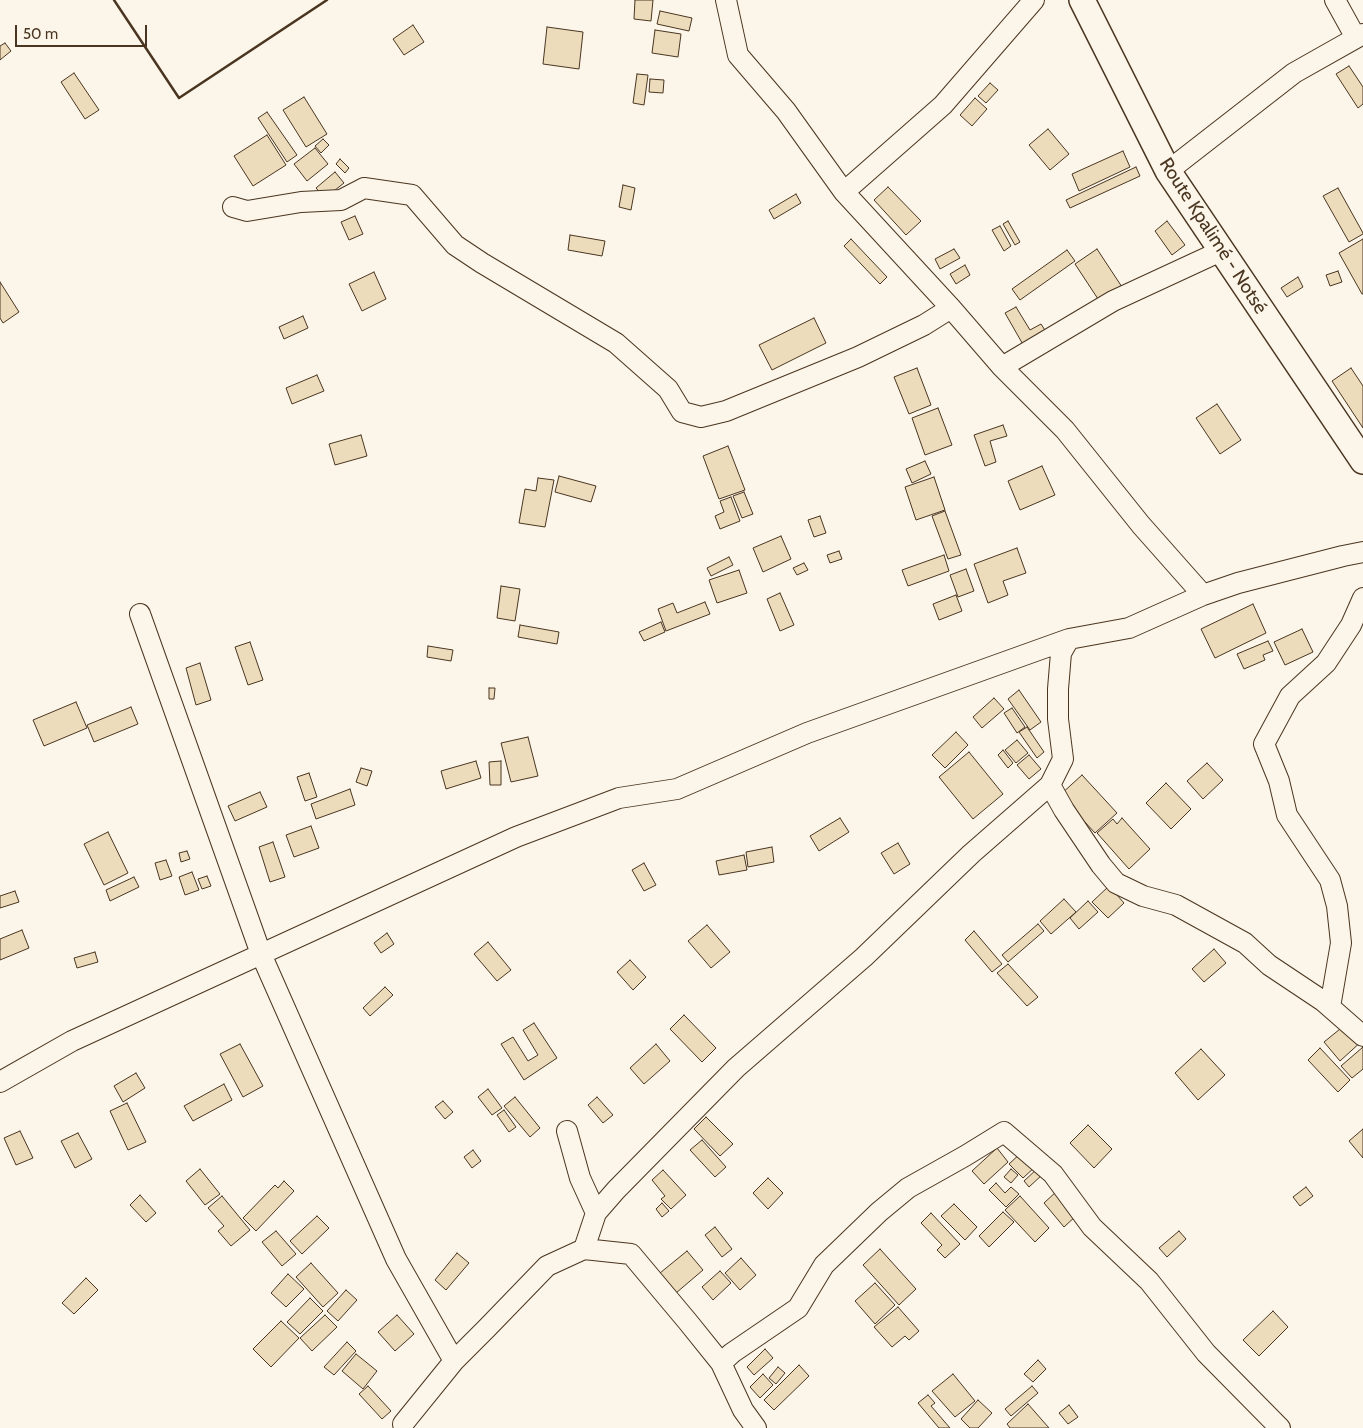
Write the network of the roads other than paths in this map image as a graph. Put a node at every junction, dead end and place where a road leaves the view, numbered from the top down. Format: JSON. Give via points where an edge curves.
{"nodes":[{"id":1,"x":726,"y":0,"type":"edge"},
{"id":2,"x":1034,"y":0,"type":"edge"},
{"id":3,"x":1082,"y":0,"type":"edge"},
{"id":4,"x":1335,"y":0,"type":"edge"},
{"id":5,"x":1360,"y":36,"type":"edge"},
{"id":6,"x":1168,"y":171,"type":"junction"},
{"id":7,"x":844,"y":192,"type":"junction"},
{"id":8,"x":233,"y":207,"type":"dead end"},
{"id":9,"x":1221,"y":251,"type":"junction"},
{"id":10,"x":951,"y":308,"type":"junction"},
{"id":11,"x":1002,"y":368,"type":"junction"},
{"id":12,"x":1363,"y":461,"type":"edge"},
{"id":13,"x":1363,"y":552,"type":"edge"},
{"id":14,"x":1204,"y":595,"type":"junction"},
{"id":15,"x":1363,"y":598,"type":"edge"},
{"id":16,"x":140,"y":614,"type":"dead end"},
{"id":17,"x":1069,"y":639,"type":"junction"},
{"id":18,"x":1050,"y":785,"type":"junction"},
{"id":19,"x":261,"y":954,"type":"junction"},
{"id":20,"x":1330,"y":1007,"type":"junction"},
{"id":21,"x":1363,"y":1036,"type":"edge"},
{"id":22,"x":0,"y":1082,"type":"edge"},
{"id":23,"x":567,"y":1131,"type":"dead end"},
{"id":24,"x":596,"y":1213,"type":"junction"},
{"id":25,"x":584,"y":1249,"type":"junction"},
{"id":26,"x":454,"y":1361,"type":"junction"},
{"id":27,"x":721,"y":1363,"type":"junction"},
{"id":28,"x":403,"y":1424,"type":"dead end"},
{"id":29,"x":756,"y":1428,"type":"edge"},
{"id":30,"x":1280,"y":1428,"type":"edge"}],
"edges":[{"from":1,"to":7,"type":"street","via":[[738,55],[786,110]]},
{"from":2,"to":7,"type":"street","via":[[943,106]]},
{"from":3,"to":6,"type":"main road","name":"Route Kpalimé - Notsé"},
{"from":4,"to":5,"type":"street"},
{"from":5,"to":6,"type":"street","via":[[1294,73]]},
{"from":6,"to":9,"type":"main road","name":"Route Kpalimé - Notsé"},
{"from":7,"to":10,"type":"street"},
{"from":8,"to":10,"type":"street","via":[[247,211],[301,202],[341,200],[364,188],[412,194],[456,245],[616,343],[668,389],[682,412],[701,417],[726,411],[858,357]]},
{"from":9,"to":11,"type":"street","via":[[1113,301]]},
{"from":9,"to":12,"type":"main road","name":"Route Kpalimé - Notsé"},
{"from":10,"to":11,"type":"street"},
{"from":11,"to":14,"type":"street","via":[[1065,430],[1141,525]]},
{"from":13,"to":14,"type":"street","via":[[1238,583]]},
{"from":14,"to":17,"type":"street","via":[[1129,628]]},
{"from":15,"to":20,"type":"street","via":[[1351,625],[1326,663],[1290,696],[1264,744],[1279,781],[1287,815],[1330,880],[1341,943]]},
{"from":16,"to":19,"type":"street"},
{"from":17,"to":18,"type":"street","via":[[1061,653],[1058,688],[1063,760]]},
{"from":17,"to":19,"type":"street","via":[[807,734],[677,790],[619,798],[516,837]]},
{"from":18,"to":20,"type":"street","via":[[1116,883],[1143,896],[1176,904],[1245,943],[1269,965]]},
{"from":18,"to":24,"type":"street","via":[[971,854],[864,957],[736,1068]]},
{"from":19,"to":22,"type":"street","via":[[72,1041]]},
{"from":19,"to":26,"type":"street","via":[[396,1259]]},
{"from":20,"to":21,"type":"street"},
{"from":23,"to":24,"type":"street","via":[[580,1178]]},
{"from":24,"to":25,"type":"street"},
{"from":25,"to":26,"type":"street","via":[[547,1266]]},
{"from":25,"to":27,"type":"street","via":[[632,1254]]},
{"from":26,"to":28,"type":"street"},
{"from":27,"to":29,"type":"street","via":[[743,1410]]},
{"from":27,"to":30,"type":"street","via":[[798,1308],[824,1265],[908,1188],[1004,1132],[1053,1174],[1092,1227],[1149,1281],[1206,1353]]}]}
